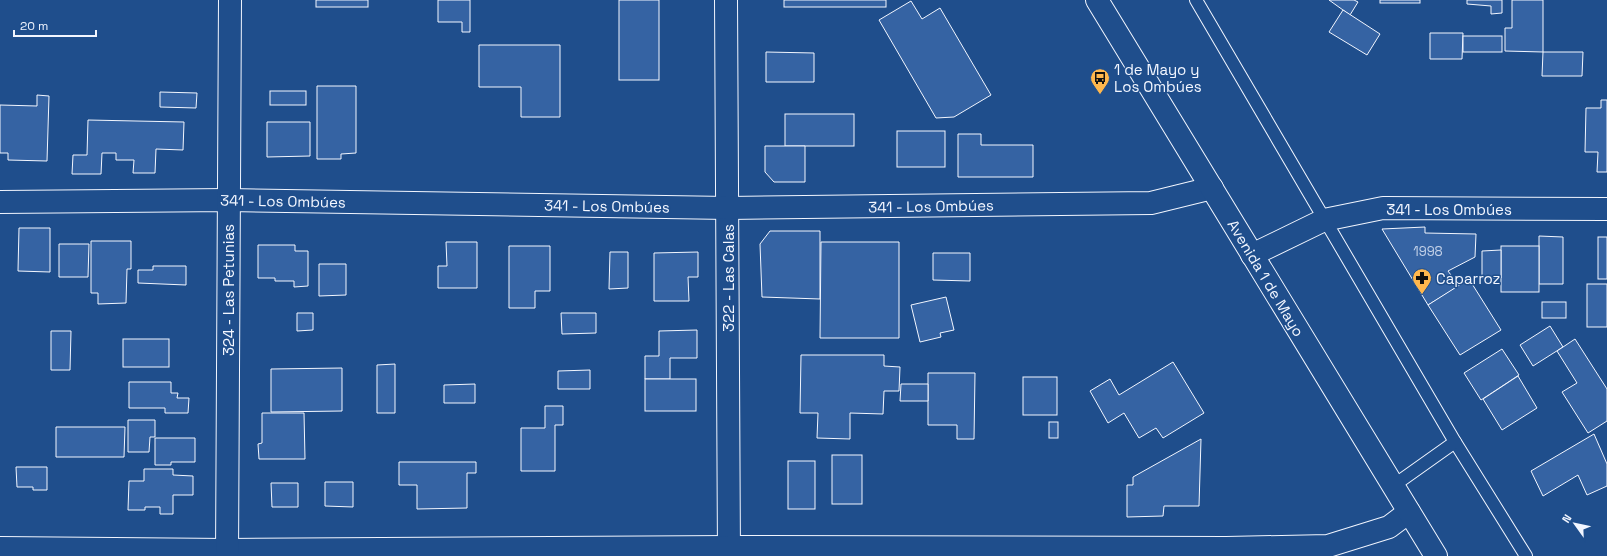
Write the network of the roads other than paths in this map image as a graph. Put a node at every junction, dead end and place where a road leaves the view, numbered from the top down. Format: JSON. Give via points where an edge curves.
{"nodes":[{"id":1,"x":230,"y":0,"type":"edge"},
{"id":2,"x":726,"y":0,"type":"edge"},
{"id":3,"x":1097,"y":0,"type":"edge"},
{"id":4,"x":1196,"y":0,"type":"edge"},
{"id":5,"x":1212,"y":188,"type":"junction"},
{"id":6,"x":229,"y":200,"type":"junction"},
{"id":7,"x":0,"y":202,"type":"edge"},
{"id":8,"x":728,"y":208,"type":"junction"},
{"id":9,"x":1607,"y":209,"type":"edge"},
{"id":10,"x":1324,"y":220,"type":"junction"},
{"id":11,"x":1252,"y":255,"type":"junction"},
{"id":12,"x":1454,"y":442,"type":"junction"},
{"id":13,"x":1393,"y":486,"type":"junction"},
{"id":14,"x":1409,"y":512,"type":"junction"},
{"id":15,"x":0,"y":548,"type":"edge"},
{"id":16,"x":729,"y":552,"type":"edge"},
{"id":17,"x":1226,"y":552,"type":"edge"},
{"id":18,"x":227,"y":553,"type":"edge"},
{"id":19,"x":1436,"y":556,"type":"edge"},
{"id":20,"x":1526,"y":556,"type":"edge"}],
"edges":[{"from":1,"to":6,"type":"street","name":"324 - Las Petunias"},
{"from":2,"to":8,"type":"street","name":"322 - Las Calas"},
{"from":3,"to":5,"type":"street","name":"Avenida 1 de Mayo"},
{"from":4,"to":10,"type":"lane"},
{"from":5,"to":8,"type":"street","name":"341 - Los Ombúes","via":[[1150,203]]},
{"from":5,"to":11,"type":"street","name":"Avenida 1 de Mayo"},
{"from":6,"to":7,"type":"street","name":"341 - Los Ombúes"},
{"from":6,"to":8,"type":"street","name":"341 - Los Ombúes"},
{"from":6,"to":18,"type":"street","name":"324 - Las Petunias"},
{"from":8,"to":16,"type":"street","name":"322 - Las Calas"},
{"from":9,"to":10,"type":"street","name":"341 - Los Ombúes","via":[[1396,207]]},
{"from":10,"to":11,"type":"street","name":"341 - Los Ombúes"},
{"from":10,"to":12,"type":"lane"},
{"from":11,"to":13,"type":"street","name":"Avenida 1 de Mayo"},
{"from":12,"to":13,"type":"lane"},
{"from":12,"to":20,"type":"lane"},
{"from":13,"to":14,"type":"street","name":"Avenida 1 de Mayo"},
{"from":14,"to":17,"type":"street","via":[[1389,527],[1328,546]]},
{"from":14,"to":19,"type":"street","name":"Avenida 1 de Mayo"},
{"from":15,"to":18,"type":"street"},
{"from":16,"to":17,"type":"street"},
{"from":16,"to":18,"type":"street"}]}
